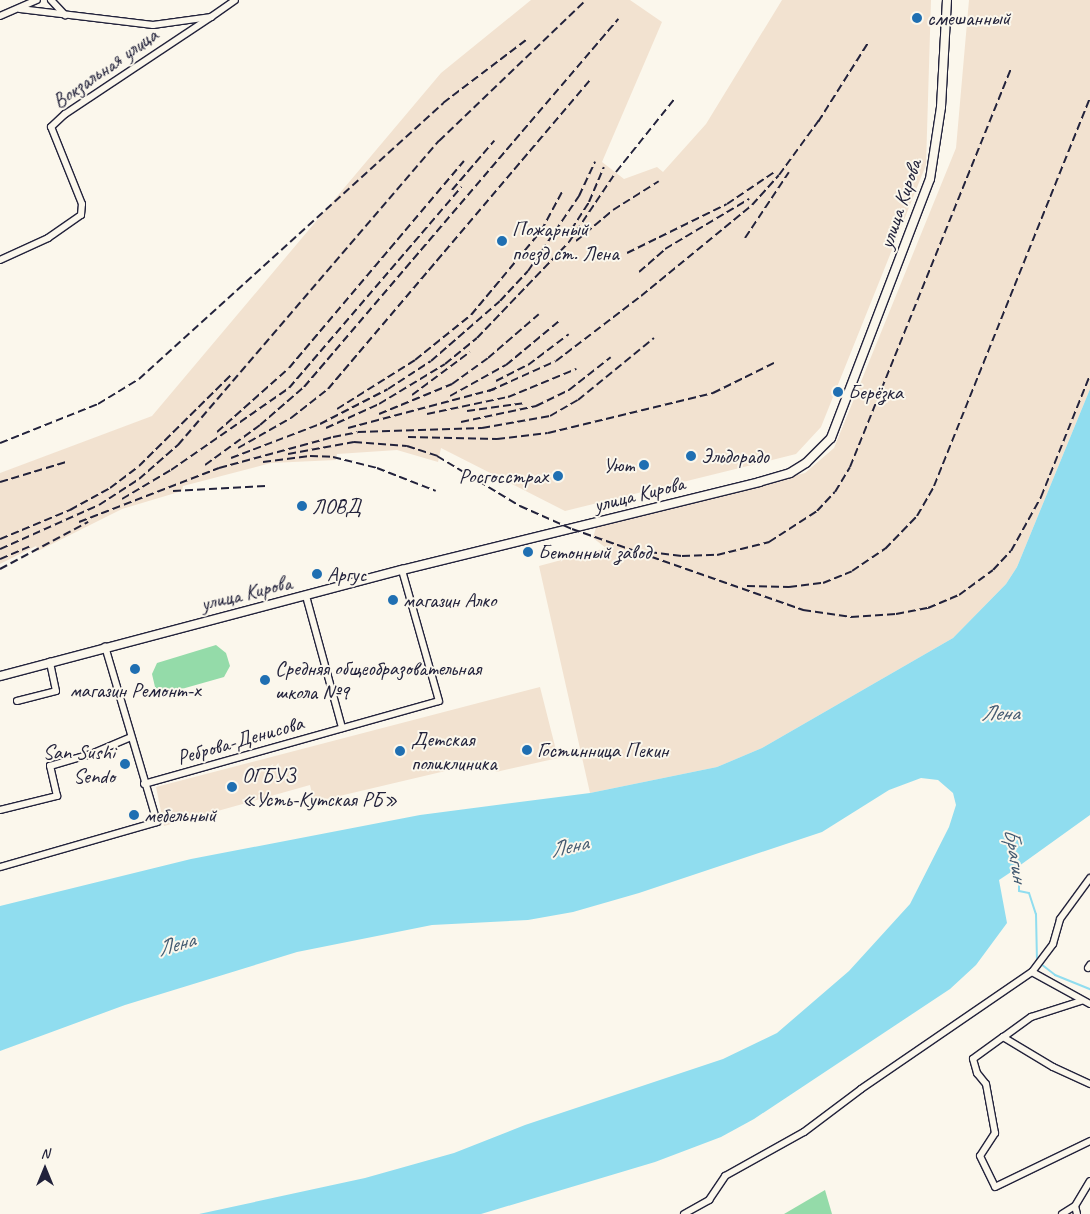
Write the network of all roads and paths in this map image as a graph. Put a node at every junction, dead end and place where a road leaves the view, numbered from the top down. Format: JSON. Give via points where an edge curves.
{"nodes":[{"id":1,"x":37,"y":0,"type":"edge"},
{"id":2,"x":52,"y":0,"type":"edge"},
{"id":3,"x":235,"y":0,"type":"edge"},
{"id":4,"x":947,"y":0,"type":"edge"},
{"id":5,"x":20,"y":9,"type":"junction"},
{"id":6,"x":0,"y":16,"type":"edge"},
{"id":7,"x":64,"y":16,"type":"junction"},
{"id":8,"x":211,"y":17,"type":"junction"},
{"id":9,"x":0,"y":260,"type":"edge"},
{"id":10,"x":402,"y":570,"type":"junction"},
{"id":11,"x":306,"y":596,"type":"junction"},
{"id":12,"x":105,"y":647,"type":"junction"},
{"id":13,"x":50,"y":662,"type":"junction"},
{"id":14,"x":0,"y":676,"type":"edge"},
{"id":15,"x":17,"y":701,"type":"dead end"},
{"id":16,"x":342,"y":728,"type":"junction"},
{"id":17,"x":130,"y":737,"type":"junction"},
{"id":18,"x":144,"y":784,"type":"junction"},
{"id":19,"x":0,"y":810,"type":"edge"},
{"id":20,"x":0,"y":867,"type":"edge"},
{"id":21,"x":1090,"y":878,"type":"edge"},
{"id":22,"x":1034,"y":970,"type":"junction"},
{"id":23,"x":1081,"y":1001,"type":"junction"},
{"id":24,"x":1090,"y":1004,"type":"edge"},
{"id":25,"x":1004,"y":1037,"type":"junction"},
{"id":26,"x":1090,"y":1084,"type":"edge"},
{"id":27,"x":1090,"y":1141,"type":"edge"},
{"id":28,"x":1090,"y":1181,"type":"edge"},
{"id":29,"x":1075,"y":1206,"type":"junction"},
{"id":30,"x":684,"y":1214,"type":"edge"},
{"id":31,"x":1062,"y":1214,"type":"edge"},
{"id":32,"x":1076,"y":1214,"type":"edge"}],
"edges":[{"from":1,"to":5,"type":"street"},
{"from":2,"to":7,"type":"street"},
{"from":3,"to":8,"type":"street"},
{"from":4,"to":10,"type":"main road","name":"улица Кирова","via":[[941,106],[930,179],[834,431],[822,450],[790,473]]},
{"from":5,"to":6,"type":"street"},
{"from":5,"to":7,"type":"street"},
{"from":7,"to":8,"type":"street","via":[[153,24]]},
{"from":8,"to":9,"type":"street","name":"Вокзальная улица","via":[[73,108],[51,127],[82,204],[81,215],[48,238]]},
{"from":10,"to":11,"type":"main road","name":"улица Кирова"},
{"from":10,"to":16,"type":"street","name":"Реброва-Денисова","via":[[439,701]]},
{"from":11,"to":12,"type":"main road","name":"улица Кирова"},
{"from":11,"to":16,"type":"street"},
{"from":12,"to":13,"type":"main road","name":"улица Кирова"},
{"from":12,"to":17,"type":"street"},
{"from":13,"to":14,"type":"main road","name":"улица Кирова"},
{"from":13,"to":15,"type":"street","via":[[56,691]]},
{"from":16,"to":18,"type":"street","name":"Реброва-Денисова"},
{"from":17,"to":18,"type":"street"},
{"from":17,"to":19,"type":"street","via":[[91,754],[50,766],[57,796]]},
{"from":18,"to":20,"type":"street","via":[[156,822]]},
{"from":21,"to":22,"type":"street","via":[[1060,918],[1053,944]]},
{"from":22,"to":23,"type":"street"},
{"from":22,"to":30,"type":"street","via":[[804,1132],[725,1176],[709,1200]]},
{"from":23,"to":24,"type":"street"},
{"from":23,"to":25,"type":"street","via":[[1031,1016]]},
{"from":25,"to":26,"type":"street","via":[[1053,1067]]},
{"from":25,"to":27,"type":"street","via":[[972,1059],[986,1084],[994,1133],[980,1156],[994,1187]]},
{"from":28,"to":29,"type":"street"},
{"from":29,"to":31,"type":"street"},
{"from":29,"to":32,"type":"street"}]}
